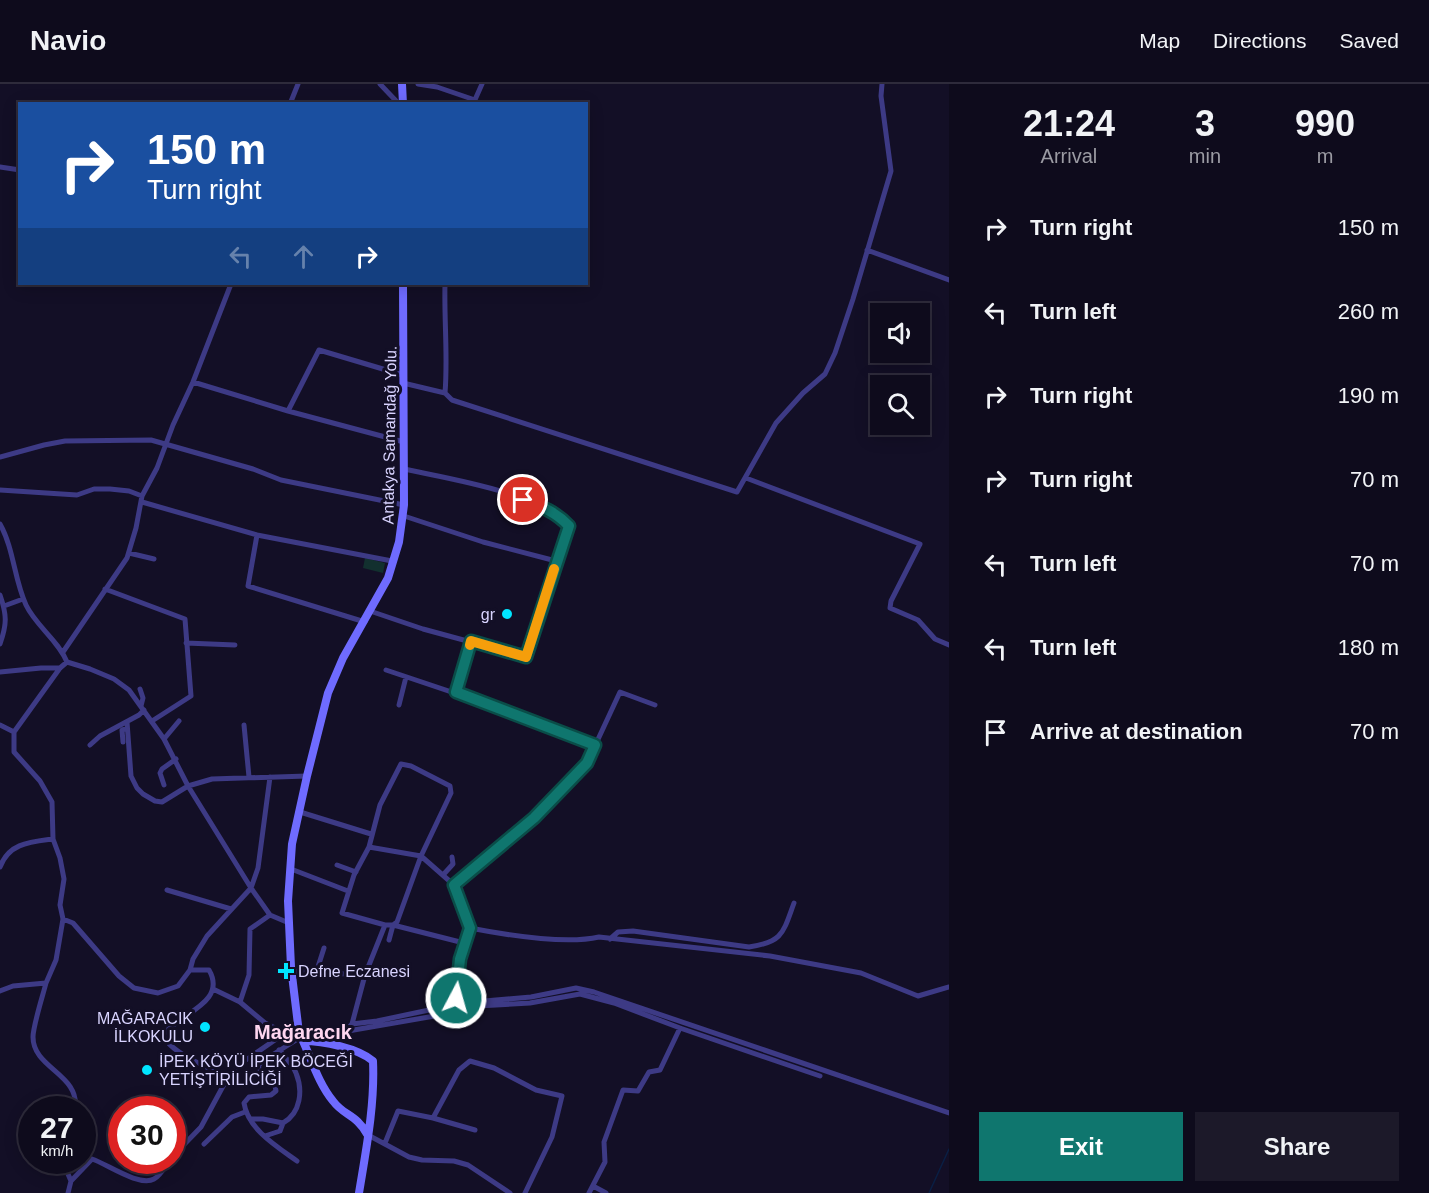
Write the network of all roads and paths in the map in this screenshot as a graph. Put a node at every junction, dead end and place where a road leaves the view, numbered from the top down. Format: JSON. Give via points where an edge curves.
{"nodes":[{"id":1,"x":298,"y":84,"type":"edge"},
{"id":2,"x":380,"y":84,"type":"edge"},
{"id":3,"x":402,"y":84,"type":"edge"},
{"id":4,"x":418,"y":84,"type":"edge"},
{"id":5,"x":482,"y":84,"type":"edge"},
{"id":6,"x":882,"y":84,"type":"edge"},
{"id":7,"x":291,"y":102,"type":"edge"},
{"id":8,"x":399,"y":102,"type":"edge"},
{"id":9,"x":401,"y":102,"type":"edge"},
{"id":10,"x":474,"y":102,"type":"edge"},
{"id":11,"x":0,"y":167,"type":"edge"},
{"id":12,"x":18,"y":170,"type":"edge"},
{"id":13,"x":867,"y":250,"type":"junction"},
{"id":14,"x":949,"y":280,"type":"edge"},
{"id":15,"x":231,"y":285,"type":"edge"},
{"id":16,"x":403,"y":285,"type":"edge"},
{"id":17,"x":445,"y":285,"type":"edge"},
{"id":18,"x":403,"y":379,"type":"junction"},
{"id":19,"x":194,"y":382,"type":"junction"},
{"id":20,"x":445,"y":393,"type":"junction"},
{"id":21,"x":288,"y":411,"type":"junction"},
{"id":22,"x":404,"y":442,"type":"junction"},
{"id":23,"x":165,"y":444,"type":"junction"},
{"id":24,"x":0,"y":457,"type":"edge"},
{"id":25,"x":404,"y":469,"type":"junction"},
{"id":26,"x":746,"y":478,"type":"junction"},
{"id":27,"x":0,"y":490,"type":"edge"},
{"id":28,"x":142,"y":499,"type":"junction"},
{"id":29,"x":404,"y":505,"type":"junction"},
{"id":30,"x":404,"y":516,"type":"junction"},
{"id":31,"x":0,"y":524,"type":"edge"},
{"id":32,"x":256,"y":535,"type":"junction"},
{"id":33,"x":129,"y":553,"type":"junction"},
{"id":34,"x":154,"y":559,"type":"dead end"},
{"id":35,"x":392,"y":561,"type":"junction"},
{"id":36,"x":556,"y":561,"type":"junction"},
{"id":37,"x":105,"y":589,"type":"junction"},
{"id":38,"x":0,"y":595,"type":"edge"},
{"id":39,"x":23,"y":599,"type":"junction"},
{"id":40,"x":4,"y":606,"type":"junction"},
{"id":41,"x":370,"y":611,"type":"junction"},
{"id":42,"x":365,"y":622,"type":"junction"},
{"id":43,"x":471,"y":641,"type":"junction"},
{"id":44,"x":186,"y":643,"type":"junction"},
{"id":45,"x":0,"y":644,"type":"edge"},
{"id":46,"x":235,"y":645,"type":"dead end"},
{"id":47,"x":949,"y":645,"type":"edge"},
{"id":48,"x":63,"y":652,"type":"junction"},
{"id":49,"x":67,"y":663,"type":"junction"},
{"id":50,"x":60,"y":668,"type":"junction"},
{"id":51,"x":386,"y":670,"type":"dead end"},
{"id":52,"x":0,"y":672,"type":"edge"},
{"id":53,"x":406,"y":676,"type":"junction"},
{"id":54,"x":140,"y":689,"type":"dead end"},
{"id":55,"x":456,"y":692,"type":"junction"},
{"id":56,"x":399,"y":705,"type":"dead end"},
{"id":57,"x":655,"y":705,"type":"dead end"},
{"id":58,"x":142,"y":708,"type":"junction"},
{"id":59,"x":136,"y":721,"type":"dead end"},
{"id":60,"x":152,"y":721,"type":"junction"},
{"id":61,"x":180,"y":721,"type":"dead end"},
{"id":62,"x":0,"y":725,"type":"edge"},
{"id":63,"x":244,"y":725,"type":"dead end"},
{"id":64,"x":127,"y":726,"type":"junction"},
{"id":65,"x":14,"y":732,"type":"junction"},
{"id":66,"x":164,"y":739,"type":"junction"},
{"id":67,"x":123,"y":742,"type":"dead end"},
{"id":68,"x":90,"y":745,"type":"dead end"},
{"id":69,"x":595,"y":745,"type":"junction"},
{"id":70,"x":176,"y":759,"type":"junction"},
{"id":71,"x":307,"y":776,"type":"junction"},
{"id":72,"x":249,"y":777,"type":"junction"},
{"id":73,"x":270,"y":777,"type":"junction"},
{"id":74,"x":164,"y":785,"type":"dead end"},
{"id":75,"x":188,"y":786,"type":"junction"},
{"id":76,"x":300,"y":812,"type":"junction"},
{"id":77,"x":371,"y":834,"type":"junction"},
{"id":78,"x":53,"y":838,"type":"junction"},
{"id":79,"x":369,"y":847,"type":"junction"},
{"id":80,"x":421,"y":856,"type":"junction"},
{"id":81,"x":452,"y":856,"type":"dead end"},
{"id":82,"x":337,"y":865,"type":"dead end"},
{"id":83,"x":0,"y":867,"type":"edge"},
{"id":84,"x":291,"y":869,"type":"junction"},
{"id":85,"x":356,"y":872,"type":"junction"},
{"id":86,"x":443,"y":875,"type":"junction"},
{"id":87,"x":454,"y":885,"type":"junction"},
{"id":88,"x":251,"y":888,"type":"junction"},
{"id":89,"x":167,"y":890,"type":"dead end"},
{"id":90,"x":348,"y":891,"type":"junction"},
{"id":91,"x":794,"y":903,"type":"dead end"},
{"id":92,"x":231,"y":909,"type":"junction"},
{"id":93,"x":270,"y":915,"type":"junction"},
{"id":94,"x":63,"y":919,"type":"junction"},
{"id":95,"x":289,"y":923,"type":"junction"},
{"id":96,"x":393,"y":925,"type":"junction"},
{"id":97,"x":385,"y":926,"type":"junction"},
{"id":98,"x":470,"y":928,"type":"junction"},
{"id":99,"x":610,"y":939,"type":"junction"},
{"id":100,"x":389,"y":940,"type":"dead end"},
{"id":101,"x":464,"y":943,"type":"junction"},
{"id":102,"x":324,"y":948,"type":"dead end"},
{"id":103,"x":190,"y":970,"type":"junction"},
{"id":104,"x":291,"y":971,"type":"junction"},
{"id":105,"x":316,"y":973,"type":"junction"},
{"id":106,"x":365,"y":975,"type":"junction"},
{"id":107,"x":46,"y":982,"type":"junction"},
{"id":108,"x":949,"y":987,"type":"edge"},
{"id":109,"x":213,"y":989,"type":"junction"},
{"id":110,"x":0,"y":991,"type":"edge"},
{"id":111,"x":457,"y":1000,"type":"junction"},
{"id":112,"x":240,"y":1002,"type":"junction"},
{"id":113,"x":459,"y":1007,"type":"junction"},
{"id":114,"x":352,"y":1024,"type":"junction"},
{"id":115,"x":680,"y":1028,"type":"junction"},
{"id":116,"x":348,"y":1031,"type":"junction"},
{"id":117,"x":285,"y":1033,"type":"junction"},
{"id":118,"x":301,"y":1037,"type":"junction"},
{"id":119,"x":334,"y":1045,"type":"junction"},
{"id":120,"x":279,"y":1050,"type":"junction"},
{"id":121,"x":820,"y":1076,"type":"dead end"},
{"id":122,"x":228,"y":1077,"type":"junction"},
{"id":123,"x":75,"y":1096,"type":"edge"},
{"id":124,"x":245,"y":1112,"type":"junction"},
{"id":125,"x":949,"y":1113,"type":"edge"},
{"id":126,"x":433,"y":1118,"type":"junction"},
{"id":127,"x":250,"y":1119,"type":"junction"},
{"id":128,"x":283,"y":1123,"type":"junction"},
{"id":129,"x":475,"y":1130,"type":"dead end"},
{"id":130,"x":368,"y":1135,"type":"junction"},
{"id":131,"x":265,"y":1136,"type":"junction"},
{"id":132,"x":186,"y":1143,"type":"edge"},
{"id":133,"x":385,"y":1143,"type":"junction"},
{"id":134,"x":204,"y":1144,"type":"dead end"},
{"id":135,"x":297,"y":1161,"type":"dead end"},
{"id":136,"x":108,"y":1167,"type":"edge"},
{"id":137,"x":68,"y":1174,"type":"edge"},
{"id":138,"x":123,"y":1174,"type":"edge"},
{"id":139,"x":160,"y":1174,"type":"edge"},
{"id":140,"x":71,"y":1181,"type":"junction"},
{"id":141,"x":592,"y":1186,"type":"junction"},
{"id":142,"x":68,"y":1193,"type":"edge"},
{"id":143,"x":359,"y":1193,"type":"edge"},
{"id":144,"x":510,"y":1193,"type":"edge"},
{"id":145,"x":525,"y":1193,"type":"edge"},
{"id":146,"x":589,"y":1193,"type":"edge"},
{"id":147,"x":606,"y":1193,"type":"edge"}],
"edges":[{"from":1,"to":7,"type":"street"},
{"from":2,"to":8,"type":"street"},
{"from":3,"to":9,"type":"street"},
{"from":4,"to":10,"type":"street","via":[[438,87]]},
{"from":5,"to":10,"type":"street"},
{"from":6,"to":13,"type":"street","via":[[891,171]]},
{"from":11,"to":12,"type":"street"},
{"from":13,"to":14,"type":"street"},
{"from":13,"to":26,"type":"street","via":[[825,374],[776,423]]},
{"from":15,"to":19,"type":"street"},
{"from":16,"to":18,"type":"street","name":"Antakya Samandağ Yolu."},
{"from":17,"to":20,"type":"street"},
{"from":18,"to":20,"type":"street"},
{"from":18,"to":21,"type":"street","via":[[319,350]]},
{"from":18,"to":22,"type":"street","name":"Antakya Samandağ Yolu."},
{"from":19,"to":21,"type":"street"},
{"from":19,"to":23,"type":"street"},
{"from":20,"to":26,"type":"street","via":[[452,400],[737,492]]},
{"from":21,"to":22,"type":"street"},
{"from":22,"to":25,"type":"street","name":"Antakya Samandağ Yolu."},
{"from":23,"to":24,"type":"street","via":[[151,440],[64,441]]},
{"from":23,"to":28,"type":"street"},
{"from":23,"to":29,"type":"street","via":[[281,480]]},
{"from":25,"to":29,"type":"street","name":"Antakya Samandağ Yolu."},
{"from":25,"to":36,"type":"street","via":[[506,494],[560,517],[569,526]]},
{"from":26,"to":47,"type":"street","via":[[920,544],[890,608],[918,620],[935,639]]},
{"from":27,"to":28,"type":"street","via":[[77,495],[110,489],[129,491]]},
{"from":28,"to":32,"type":"street"},
{"from":28,"to":33,"type":"street"},
{"from":29,"to":30,"type":"street","name":"Antakya Samandağ Yolu."},
{"from":30,"to":35,"type":"street","name":"Antakya Samandağ Yolu."},
{"from":30,"to":36,"type":"street"},
{"from":31,"to":39,"type":"street"},
{"from":32,"to":35,"type":"street"},
{"from":32,"to":42,"type":"street","via":[[248,586]]},
{"from":33,"to":34,"type":"street"},
{"from":33,"to":37,"type":"street"},
{"from":35,"to":41,"type":"street","name":"Antakya Samandağ Yolu.","via":[[388,578]]},
{"from":36,"to":43,"type":"street","via":[[526,657]]},
{"from":37,"to":44,"type":"street","via":[[185,619]]},
{"from":37,"to":48,"type":"street"},
{"from":38,"to":40,"type":"street"},
{"from":39,"to":40,"type":"street"},
{"from":39,"to":48,"type":"street"},
{"from":40,"to":45,"type":"street","via":[[6,623]]},
{"from":41,"to":42,"type":"street","name":"Antakya Samandağ Yolu."},
{"from":41,"to":43,"type":"street"},
{"from":42,"to":71,"type":"street","name":"Antakya Samandağ Yolu.","via":[[328,693]]},
{"from":43,"to":55,"type":"street"},
{"from":44,"to":46,"type":"street"},
{"from":44,"to":60,"type":"street","via":[[191,696]]},
{"from":48,"to":49,"type":"street"},
{"from":49,"to":50,"type":"street"},
{"from":49,"to":58,"type":"street","via":[[114,679],[129,690]]},
{"from":50,"to":52,"type":"street"},
{"from":50,"to":65,"type":"street"},
{"from":51,"to":53,"type":"street"},
{"from":53,"to":55,"type":"street"},
{"from":53,"to":56,"type":"street"},
{"from":54,"to":58,"type":"street"},
{"from":55,"to":69,"type":"street"},
{"from":57,"to":69,"type":"street","via":[[620,692]]},
{"from":58,"to":60,"type":"street"},
{"from":58,"to":64,"type":"street"},
{"from":59,"to":64,"type":"street"},
{"from":60,"to":66,"type":"street"},
{"from":61,"to":66,"type":"street"},
{"from":62,"to":65,"type":"street"},
{"from":63,"to":72,"type":"street"},
{"from":64,"to":67,"type":"street"},
{"from":64,"to":68,"type":"street","via":[[100,736]]},
{"from":64,"to":75,"type":"street","via":[[131,776],[143,794],[162,802]]},
{"from":65,"to":78,"type":"street","via":[[14,752],[40,781],[52,802]]},
{"from":66,"to":70,"type":"street"},
{"from":69,"to":87,"type":"street","via":[[587,763],[534,818]]},
{"from":70,"to":74,"type":"street","via":[[160,773]]},
{"from":70,"to":75,"type":"street"},
{"from":71,"to":73,"type":"street"},
{"from":71,"to":76,"type":"street","name":"Antakya Samandağ Yolu."},
{"from":72,"to":73,"type":"street"},
{"from":72,"to":75,"type":"street","via":[[212,779]]},
{"from":73,"to":88,"type":"street","via":[[258,868]]},
{"from":75,"to":88,"type":"street"},
{"from":76,"to":77,"type":"street"},
{"from":76,"to":84,"type":"street","name":"Antakya Samandağ Yolu."},
{"from":77,"to":79,"type":"street"},
{"from":77,"to":80,"type":"street","via":[[380,805],[401,764],[411,766],[450,786],[451,793]]},
{"from":78,"to":83,"type":"street","via":[[21,843],[4,856]]},
{"from":78,"to":94,"type":"street","via":[[64,879],[60,905]]},
{"from":79,"to":80,"type":"street"},
{"from":79,"to":85,"type":"street"},
{"from":80,"to":86,"type":"street"},
{"from":80,"to":96,"type":"street"},
{"from":81,"to":86,"type":"street","via":[[453,864]]},
{"from":82,"to":85,"type":"street"},
{"from":84,"to":90,"type":"street"},
{"from":84,"to":95,"type":"street","name":"Antakya Samandağ Yolu."},
{"from":85,"to":90,"type":"street"},
{"from":86,"to":87,"type":"street"},
{"from":87,"to":98,"type":"street"},
{"from":88,"to":92,"type":"street"},
{"from":88,"to":93,"type":"street"},
{"from":89,"to":92,"type":"street"},
{"from":90,"to":97,"type":"street","via":[[342,913]]},
{"from":91,"to":99,"type":"street","via":[[778,938],[768,945],[749,947],[633,931],[618,932]]},
{"from":92,"to":103,"type":"street","via":[[207,936]]},
{"from":93,"to":95,"type":"street"},
{"from":93,"to":112,"type":"street","via":[[250,929],[249,975]]},
{"from":94,"to":103,"type":"street","via":[[73,923],[119,976],[134,987],[158,993],[178,986]]},
{"from":94,"to":107,"type":"street","via":[[56,960]]},
{"from":95,"to":104,"type":"street","name":"Antakya Samandağ Yolu."},
{"from":96,"to":97,"type":"street"},
{"from":96,"to":100,"type":"street"},
{"from":96,"to":101,"type":"street"},
{"from":97,"to":106,"type":"street"},
{"from":98,"to":99,"type":"street","via":[[505,935]]},
{"from":98,"to":101,"type":"street"},
{"from":99,"to":108,"type":"street","via":[[804,962],[861,973],[918,996]]},
{"from":101,"to":111,"type":"street"},
{"from":102,"to":105,"type":"street"},
{"from":103,"to":109,"type":"street","via":[[209,970]]},
{"from":104,"to":105,"type":"street"},
{"from":104,"to":118,"type":"street","name":"Antakya Samandağ Yolu."},
{"from":105,"to":106,"type":"street"},
{"from":106,"to":114,"type":"street"},
{"from":107,"to":110,"type":"street"},
{"from":107,"to":123,"type":"street","via":[[33,1037],[38,1054],[69,1083]]},
{"from":109,"to":112,"type":"street"},
{"from":109,"to":122,"type":"street","via":[[201,1006],[163,1035],[177,1051]]},
{"from":111,"to":113,"type":"street"},
{"from":111,"to":114,"type":"street","via":[[448,1006]]},
{"from":111,"to":125,"type":"street","via":[[531,997],[576,988],[594,992]]},
{"from":112,"to":117,"type":"street","via":[[265,1023]]},
{"from":113,"to":115,"type":"street","via":[[530,1003],[580,994]]},
{"from":113,"to":116,"type":"street","via":[[452,1012]]},
{"from":114,"to":116,"type":"street"},
{"from":115,"to":121,"type":"street"},
{"from":115,"to":141,"type":"street","via":[[660,1070],[650,1072],[638,1091],[623,1090],[604,1142],[605,1162]]},
{"from":116,"to":119,"type":"street"},
{"from":117,"to":118,"type":"street"},
{"from":117,"to":122,"type":"street"},
{"from":118,"to":119,"type":"street"},
{"from":118,"to":120,"type":"street"},
{"from":118,"to":130,"type":"street","name":"Antakya Samandağ Yolu.","via":[[334,1104],[361,1122]]},
{"from":119,"to":130,"type":"street","via":[[373,1062]]},
{"from":120,"to":124,"type":"street","via":[[258,1067],[276,1091],[249,1097],[244,1103]]},
{"from":120,"to":128,"type":"street","via":[[296,1071],[300,1088],[297,1111]]},
{"from":122,"to":132,"type":"street","via":[[201,1127]]},
{"from":124,"to":127,"type":"street"},
{"from":124,"to":134,"type":"street","via":[[232,1117]]},
{"from":126,"to":129,"type":"street"},
{"from":126,"to":133,"type":"street","via":[[398,1111]]},
{"from":126,"to":145,"type":"street","via":[[459,1070],[470,1061],[494,1068],[536,1090],[562,1096],[552,1137]]},
{"from":127,"to":128,"type":"street"},
{"from":127,"to":131,"type":"street"},
{"from":128,"to":131,"type":"street","via":[[280,1131]]},
{"from":130,"to":133,"type":"street"},
{"from":130,"to":143,"type":"street"},
{"from":131,"to":135,"type":"street"},
{"from":133,"to":144,"type":"street","via":[[409,1157],[468,1165]]},
{"from":136,"to":140,"type":"street","via":[[92,1159]]},
{"from":137,"to":140,"type":"street"},
{"from":138,"to":139,"type":"street","via":[[147,1181]]},
{"from":140,"to":142,"type":"street"},
{"from":141,"to":146,"type":"street"},
{"from":141,"to":147,"type":"street"}]}
